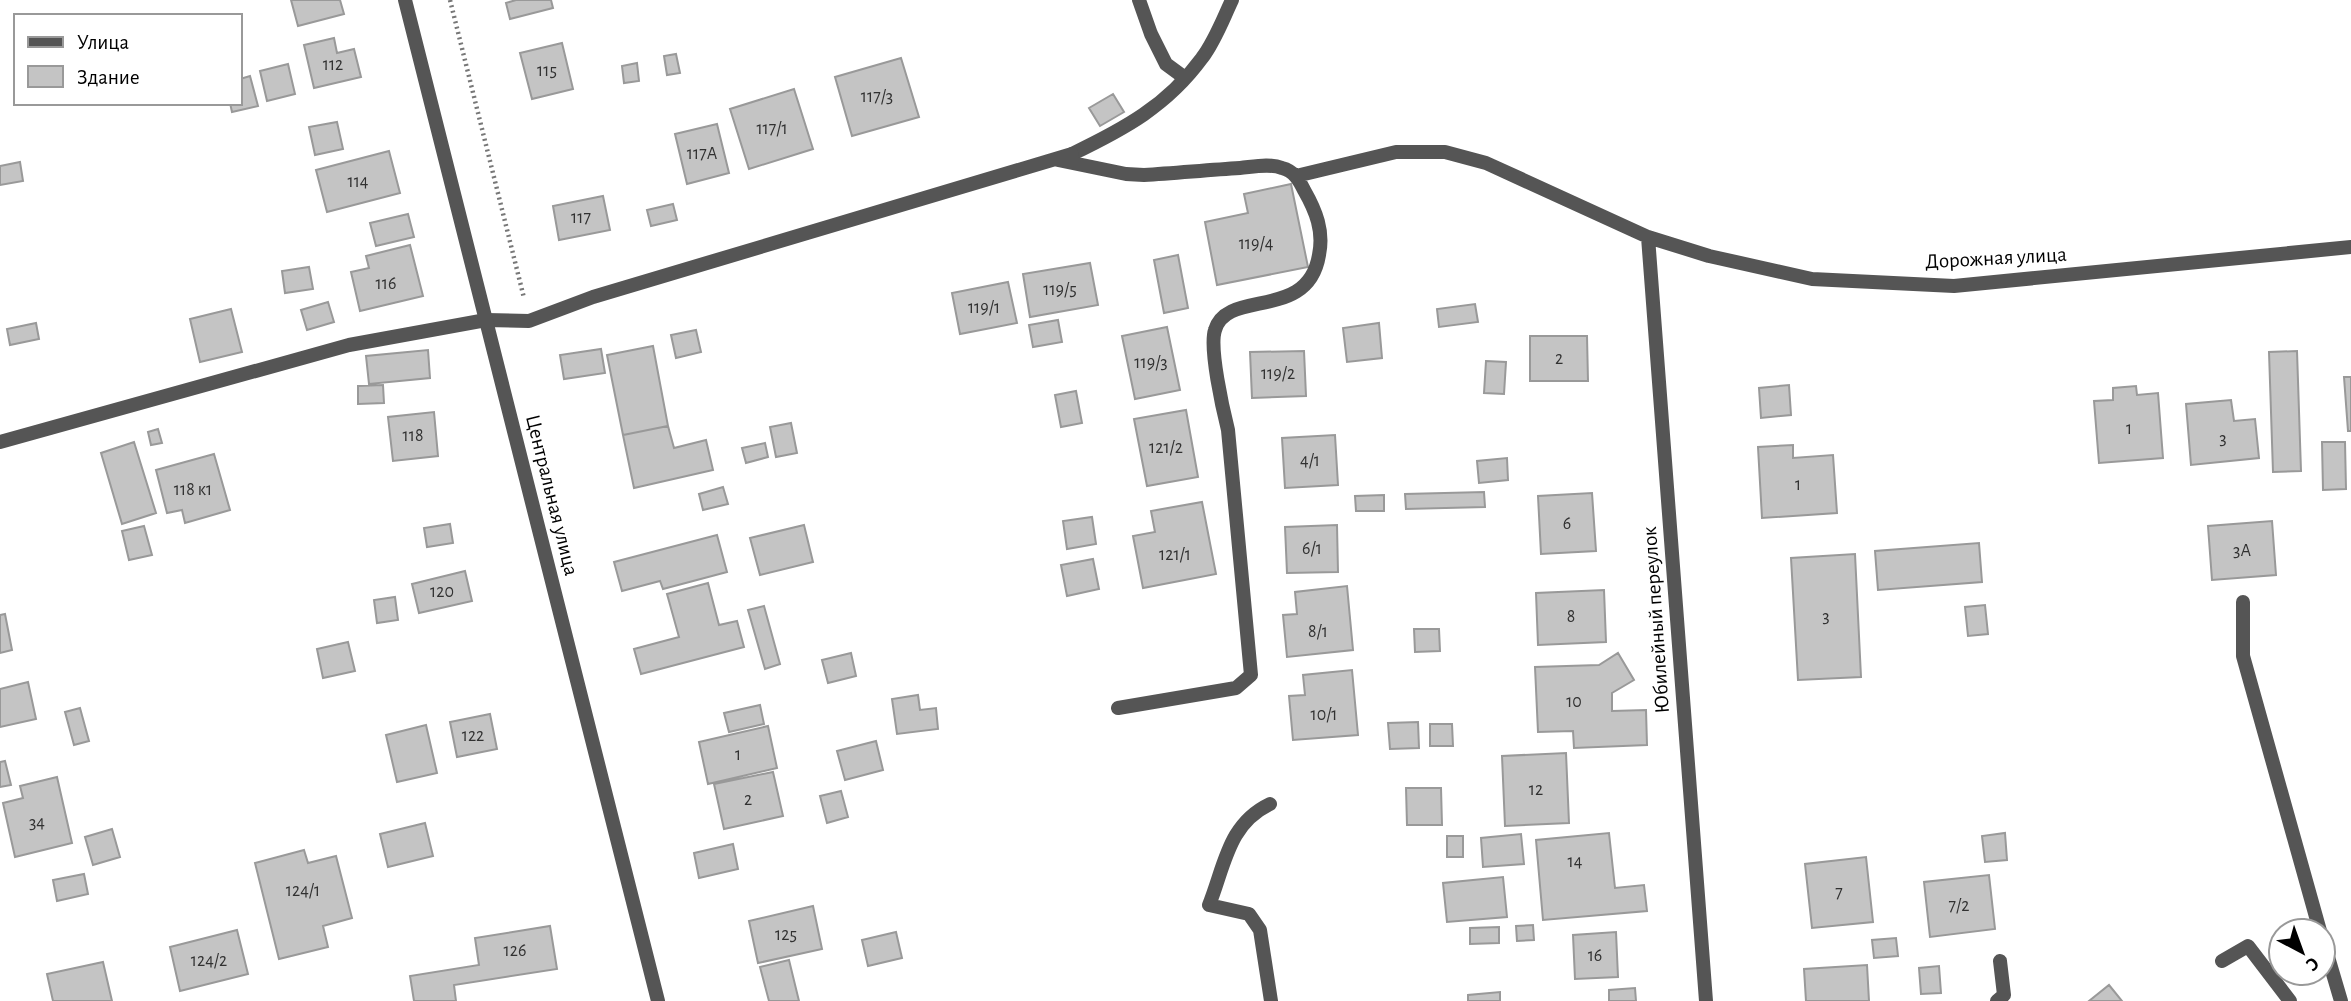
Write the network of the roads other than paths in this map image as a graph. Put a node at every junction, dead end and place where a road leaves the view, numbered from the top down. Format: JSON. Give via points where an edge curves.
{"nodes":[{"id":1,"x":405,"y":0,"type":"edge"},
{"id":2,"x":1139,"y":0,"type":"edge"},
{"id":3,"x":1232,"y":0,"type":"edge"},
{"id":4,"x":1185,"y":78,"type":"junction"},
{"id":5,"x":1054,"y":159,"type":"junction"},
{"id":6,"x":1296,"y":176,"type":"junction"},
{"id":7,"x":1648,"y":237,"type":"junction"},
{"id":8,"x":2351,"y":247,"type":"edge"},
{"id":9,"x":486,"y":320,"type":"junction"},
{"id":10,"x":0,"y":442,"type":"edge"},
{"id":11,"x":2243,"y":602,"type":"dead end"},
{"id":12,"x":1118,"y":708,"type":"dead end"},
{"id":13,"x":1270,"y":804,"type":"dead end"},
{"id":14,"x":2316,"y":917,"type":"edge"},
{"id":15,"x":2000,"y":961,"type":"dead end"},
{"id":16,"x":2222,"y":961,"type":"dead end"},
{"id":17,"x":658,"y":1001,"type":"edge"},
{"id":18,"x":1271,"y":1001,"type":"edge"},
{"id":19,"x":1706,"y":1001,"type":"edge"},
{"id":20,"x":1997,"y":1001,"type":"edge"},
{"id":21,"x":2290,"y":1001,"type":"edge"}],
"edges":[{"from":1,"to":9,"type":"street","name":"Центральная улица"},
{"from":2,"to":4,"type":"street","via":[[1166,64]]},
{"from":3,"to":4,"type":"street","via":[[1204,56]]},
{"from":4,"to":5,"type":"street","via":[[1131,124]]},
{"from":5,"to":6,"type":"street","via":[[1126,174],[1282,167]]},
{"from":5,"to":9,"type":"street","via":[[593,297],[529,321]]},
{"from":6,"to":7,"type":"street","name":"Дорожная улица","via":[[1396,152],[1445,152],[1486,163]]},
{"from":6,"to":12,"type":"street","via":[[1314,207],[1322,239],[1317,270],[1306,286],[1282,298],[1244,306],[1223,317],[1214,330],[1251,675],[1236,688]]},
{"from":7,"to":8,"type":"street","name":"Дорожная улица","via":[[1812,279],[1954,286]]},
{"from":7,"to":19,"type":"street","name":"Юбилейный переулок"},
{"from":9,"to":10,"type":"street","via":[[349,345]]},
{"from":9,"to":17,"type":"street","name":"Центральная улица"},
{"from":11,"to":14,"type":"street","via":[[2243,656]]},
{"from":13,"to":18,"type":"street","via":[[1254,812],[1241,827],[1209,905],[1249,914],[1260,930]]},
{"from":15,"to":20,"type":"street","via":[[2004,995]]},
{"from":16,"to":21,"type":"street","via":[[2248,946]]}]}
